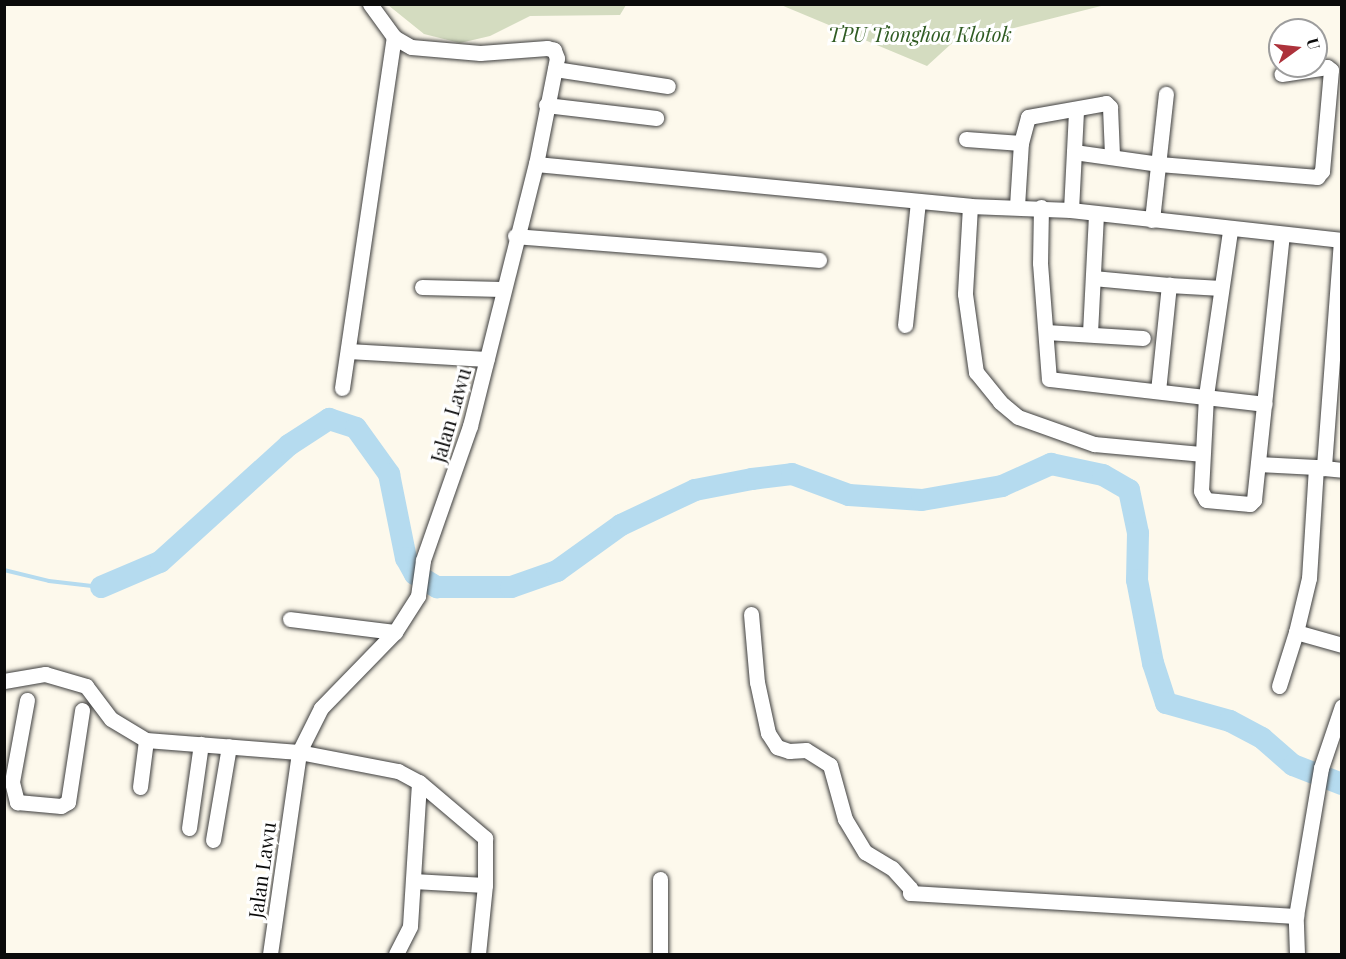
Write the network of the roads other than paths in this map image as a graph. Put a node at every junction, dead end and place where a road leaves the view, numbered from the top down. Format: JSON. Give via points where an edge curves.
{"nodes":[{"id":1,"x":370,"y":4,"type":"edge"},
{"id":2,"x":394,"y":38,"type":"junction"},
{"id":3,"x":555,"y":69,"type":"junction"},
{"id":4,"x":1328,"y":69,"type":"edge"},
{"id":5,"x":668,"y":86,"type":"dead end"},
{"id":6,"x":1166,"y":94,"type":"dead end"},
{"id":7,"x":546,"y":105,"type":"junction"},
{"id":8,"x":1076,"y":110,"type":"junction"},
{"id":9,"x":656,"y":118,"type":"dead end"},
{"id":10,"x":966,"y":139,"type":"dead end"},
{"id":11,"x":1021,"y":143,"type":"junction"},
{"id":12,"x":1074,"y":152,"type":"junction"},
{"id":13,"x":1112,"y":155,"type":"junction"},
{"id":14,"x":536,"y":164,"type":"junction"},
{"id":15,"x":1159,"y":164,"type":"junction"},
{"id":16,"x":918,"y":202,"type":"junction"},
{"id":17,"x":970,"y":206,"type":"junction"},
{"id":18,"x":1017,"y":206,"type":"junction"},
{"id":19,"x":1041,"y":207,"type":"junction"},
{"id":20,"x":1071,"y":210,"type":"junction"},
{"id":21,"x":1096,"y":214,"type":"junction"},
{"id":22,"x":1152,"y":220,"type":"junction"},
{"id":23,"x":1230,"y":231,"type":"junction"},
{"id":24,"x":1282,"y":234,"type":"junction"},
{"id":25,"x":515,"y":236,"type":"junction"},
{"id":26,"x":819,"y":260,"type":"dead end"},
{"id":27,"x":1093,"y":278,"type":"junction"},
{"id":28,"x":1169,"y":285,"type":"junction"},
{"id":29,"x":422,"y":287,"type":"dead end"},
{"id":30,"x":1221,"y":288,"type":"junction"},
{"id":31,"x":502,"y":289,"type":"junction"},
{"id":32,"x":1339,"y":309,"type":"edge"},
{"id":33,"x":905,"y":326,"type":"dead end"},
{"id":34,"x":1046,"y":332,"type":"junction"},
{"id":35,"x":1090,"y":333,"type":"junction"},
{"id":36,"x":1143,"y":338,"type":"dead end"},
{"id":37,"x":348,"y":351,"type":"junction"},
{"id":38,"x":488,"y":359,"type":"junction"},
{"id":39,"x":342,"y":388,"type":"dead end"},
{"id":40,"x":1158,"y":391,"type":"junction"},
{"id":41,"x":1206,"y":396,"type":"junction"},
{"id":42,"x":1265,"y":404,"type":"junction"},
{"id":43,"x":1201,"y":454,"type":"junction"},
{"id":44,"x":1258,"y":464,"type":"junction"},
{"id":45,"x":1320,"y":467,"type":"junction"},
{"id":46,"x":1341,"y":470,"type":"edge"},
{"id":47,"x":751,"y":614,"type":"dead end"},
{"id":48,"x":290,"y":620,"type":"dead end"},
{"id":49,"x":395,"y":632,"type":"junction"},
{"id":50,"x":1296,"y":632,"type":"junction"},
{"id":51,"x":1341,"y":645,"type":"edge"},
{"id":52,"x":4,"y":681,"type":"edge"},
{"id":53,"x":1279,"y":686,"type":"dead end"},
{"id":54,"x":27,"y":700,"type":"dead end"},
{"id":55,"x":1341,"y":706,"type":"edge"},
{"id":56,"x":82,"y":710,"type":"dead end"},
{"id":57,"x":146,"y":740,"type":"junction"},
{"id":58,"x":1336,"y":741,"type":"edge"},
{"id":59,"x":201,"y":744,"type":"junction"},
{"id":60,"x":229,"y":746,"type":"junction"},
{"id":61,"x":299,"y":752,"type":"junction"},
{"id":62,"x":8,"y":782,"type":"edge"},
{"id":63,"x":419,"y":782,"type":"junction"},
{"id":64,"x":140,"y":787,"type":"dead end"},
{"id":65,"x":189,"y":828,"type":"dead end"},
{"id":66,"x":213,"y":840,"type":"dead end"},
{"id":67,"x":660,"y":879,"type":"dead end"},
{"id":68,"x":413,"y":881,"type":"junction"},
{"id":69,"x":485,"y":885,"type":"junction"},
{"id":70,"x":1296,"y":916,"type":"junction"},
{"id":71,"x":270,"y":954,"type":"edge"},
{"id":72,"x":396,"y":954,"type":"edge"},
{"id":73,"x":478,"y":954,"type":"edge"},
{"id":74,"x":660,"y":954,"type":"edge"},
{"id":75,"x":1298,"y":954,"type":"edge"}],
"edges":[{"from":1,"to":2,"type":"street"},
{"from":2,"to":3,"type":"street","via":[[428,51],[480,53],[547,48],[554,50]]},
{"from":2,"to":37,"type":"street"},
{"from":3,"to":5,"type":"street"},
{"from":3,"to":7,"type":"street","name":"Jalan Lawu"},
{"from":4,"to":15,"type":"street","via":[[1331,70],[1320,175]]},
{"from":6,"to":15,"type":"street"},
{"from":7,"to":9,"type":"street"},
{"from":7,"to":14,"type":"street","name":"Jalan Lawu"},
{"from":8,"to":11,"type":"street","via":[[1028,117]]},
{"from":8,"to":12,"type":"street"},
{"from":8,"to":13,"type":"street","via":[[1108,104]]},
{"from":10,"to":11,"type":"street"},
{"from":11,"to":18,"type":"street"},
{"from":12,"to":13,"type":"street"},
{"from":12,"to":20,"type":"street"},
{"from":13,"to":15,"type":"street"},
{"from":14,"to":16,"type":"street"},
{"from":14,"to":25,"type":"street","name":"Jalan Lawu"},
{"from":15,"to":22,"type":"street"},
{"from":16,"to":17,"type":"street"},
{"from":16,"to":33,"type":"street"},
{"from":17,"to":18,"type":"street"},
{"from":17,"to":43,"type":"street","via":[[965,294],[976,372],[1000,402],[1018,417],[1094,444]]},
{"from":18,"to":19,"type":"street"},
{"from":19,"to":20,"type":"street"},
{"from":19,"to":34,"type":"street","via":[[1040,263]]},
{"from":20,"to":21,"type":"street"},
{"from":21,"to":22,"type":"street"},
{"from":21,"to":27,"type":"street"},
{"from":22,"to":23,"type":"street"},
{"from":23,"to":24,"type":"street"},
{"from":23,"to":30,"type":"street"},
{"from":24,"to":32,"type":"street","via":[[1341,240]]},
{"from":24,"to":42,"type":"street"},
{"from":25,"to":26,"type":"street"},
{"from":25,"to":31,"type":"street","name":"Jalan Lawu"},
{"from":27,"to":28,"type":"street"},
{"from":27,"to":35,"type":"street"},
{"from":28,"to":30,"type":"street"},
{"from":28,"to":40,"type":"street"},
{"from":29,"to":31,"type":"street"},
{"from":30,"to":41,"type":"street"},
{"from":31,"to":38,"type":"street","name":"Jalan Lawu"},
{"from":32,"to":45,"type":"street"},
{"from":34,"to":35,"type":"street"},
{"from":34,"to":40,"type":"street","via":[[1048,375],[1053,381]]},
{"from":35,"to":36,"type":"street"},
{"from":37,"to":38,"type":"street"},
{"from":37,"to":39,"type":"street"},
{"from":38,"to":49,"type":"street","name":"Jalan Lawu","via":[[463,453],[423,560],[418,596]]},
{"from":40,"to":41,"type":"street"},
{"from":41,"to":42,"type":"street"},
{"from":41,"to":43,"type":"street"},
{"from":42,"to":44,"type":"street"},
{"from":43,"to":44,"type":"street","via":[[1202,491],[1206,500],[1250,504],[1254,500]]},
{"from":44,"to":45,"type":"street"},
{"from":45,"to":46,"type":"street"},
{"from":45,"to":50,"type":"street","via":[[1309,578]]},
{"from":47,"to":70,"type":"street","via":[[757,682],[768,733],[777,747],[806,750],[830,765],[845,819],[865,852],[891,868],[910,888],[910,893]]},
{"from":48,"to":49,"type":"street"},
{"from":49,"to":61,"type":"street","name":"Jalan Lawu","via":[[321,708]]},
{"from":50,"to":51,"type":"street"},
{"from":50,"to":53,"type":"street"},
{"from":52,"to":57,"type":"street","via":[[45,674],[86,686],[111,719]]},
{"from":54,"to":62,"type":"street"},
{"from":55,"to":58,"type":"street"},
{"from":56,"to":62,"type":"street","via":[[68,802],[61,806],[17,802]]},
{"from":57,"to":59,"type":"street"},
{"from":57,"to":64,"type":"street"},
{"from":58,"to":70,"type":"street","via":[[1322,768]]},
{"from":59,"to":60,"type":"street"},
{"from":59,"to":65,"type":"street"},
{"from":60,"to":61,"type":"street"},
{"from":60,"to":66,"type":"street"},
{"from":61,"to":63,"type":"street","via":[[398,771]]},
{"from":61,"to":71,"type":"street","name":"Jalan Lawu"},
{"from":63,"to":68,"type":"street"},
{"from":63,"to":69,"type":"street","via":[[479,830],[486,850]]},
{"from":67,"to":74,"type":"street"},
{"from":68,"to":69,"type":"street"},
{"from":68,"to":72,"type":"street","via":[[410,926]]},
{"from":69,"to":73,"type":"street"},
{"from":70,"to":75,"type":"street"}]}
